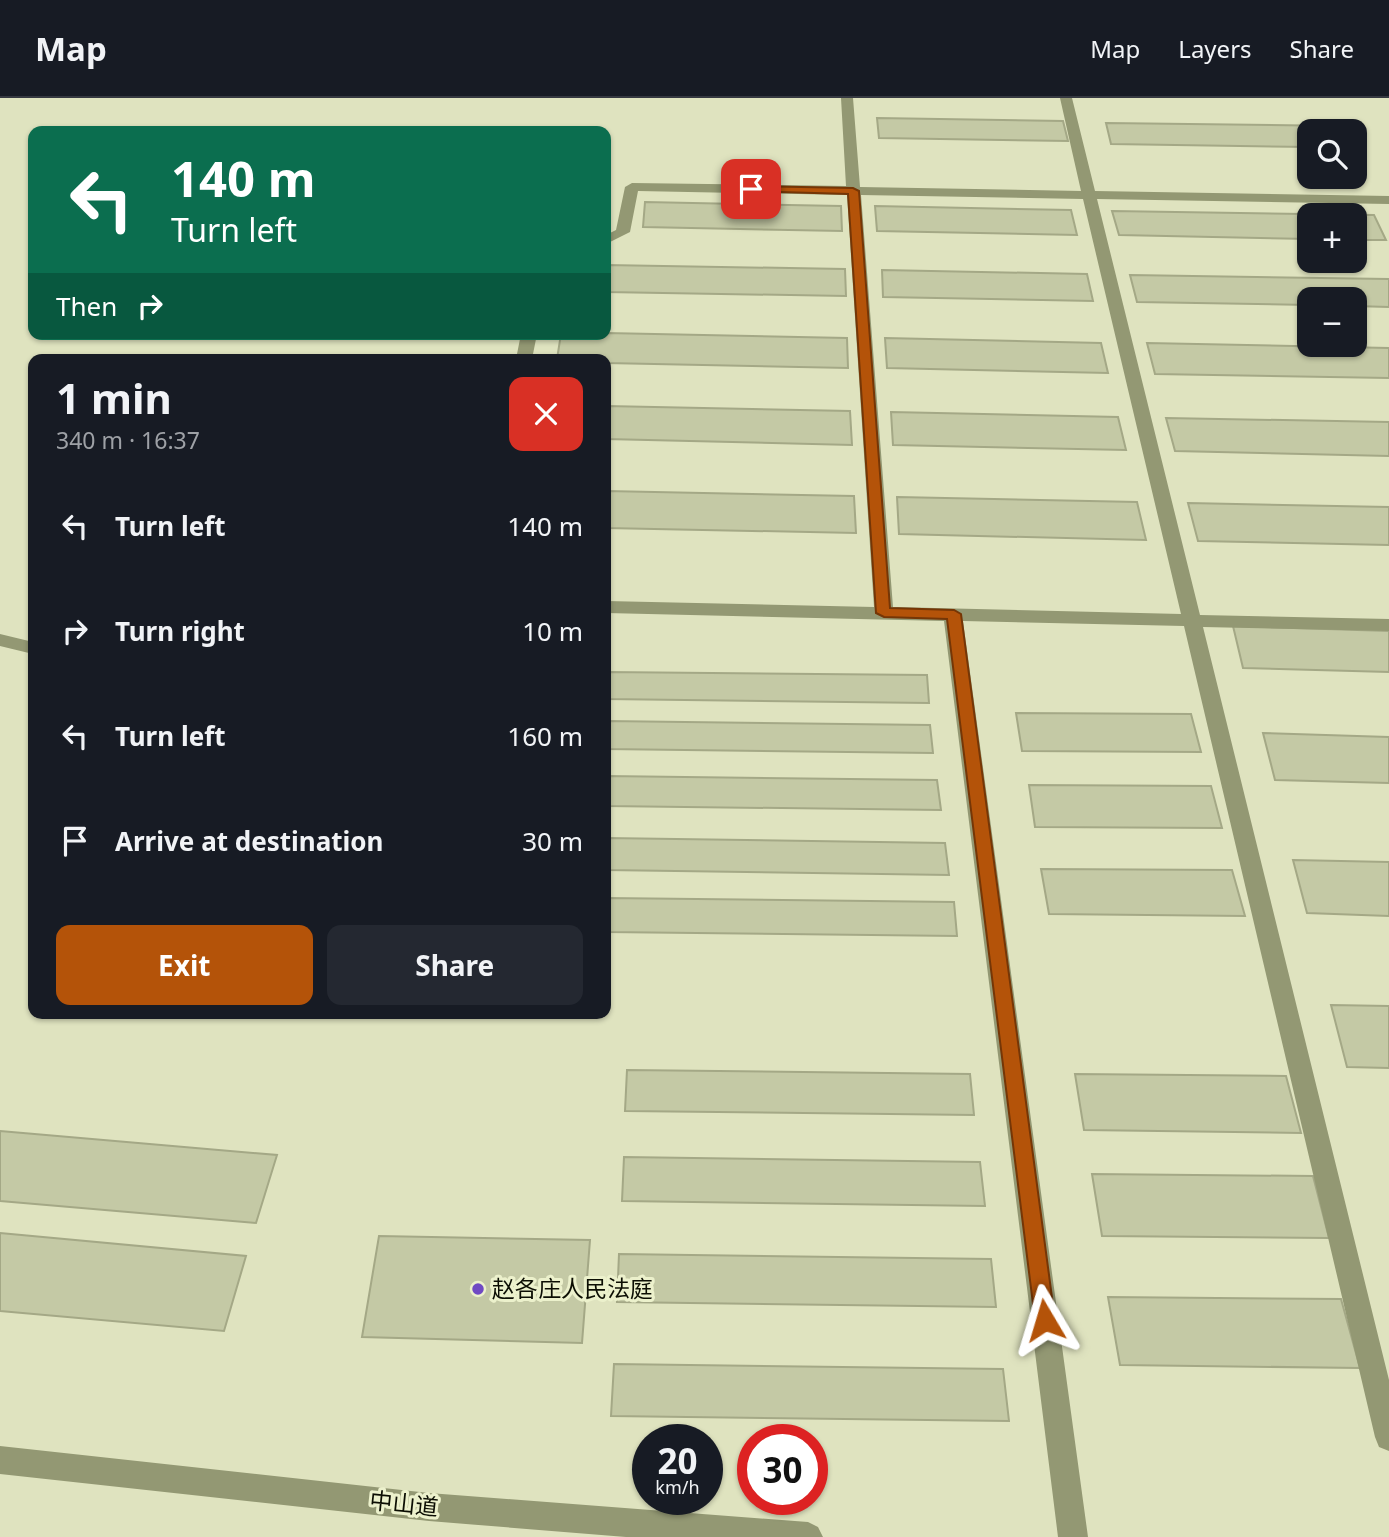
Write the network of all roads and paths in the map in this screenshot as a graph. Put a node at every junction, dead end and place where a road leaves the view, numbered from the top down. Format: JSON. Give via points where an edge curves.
{"nodes":[{"id":1,"x":847,"y":98,"type":"edge"},
{"id":2,"x":1066,"y":98,"type":"edge"},
{"id":3,"x":853,"y":191,"type":"junction"},
{"id":4,"x":1090,"y":195,"type":"junction"},
{"id":5,"x":1389,"y":200,"type":"edge"},
{"id":6,"x":611,"y":238,"type":"edge"},
{"id":7,"x":611,"y":607,"type":"edge"},
{"id":8,"x":884,"y":613,"type":"junction"},
{"id":9,"x":954,"y":614,"type":"junction"},
{"id":10,"x":1192,"y":620,"type":"junction"},
{"id":11,"x":1389,"y":625,"type":"edge"},
{"id":12,"x":0,"y":640,"type":"edge"},
{"id":13,"x":28,"y":647,"type":"edge"},
{"id":14,"x":1389,"y":1437,"type":"edge"},
{"id":15,"x":0,"y":1460,"type":"edge"},
{"id":16,"x":808,"y":1537,"type":"edge"},
{"id":17,"x":1073,"y":1537,"type":"edge"}],
"edges":[{"from":1,"to":3,"type":"street"},
{"from":2,"to":4,"type":"street"},
{"from":3,"to":4,"type":"street"},
{"from":3,"to":6,"type":"street","via":[[632,187],[623,232]]},
{"from":3,"to":8,"type":"street"},
{"from":4,"to":5,"type":"street"},
{"from":4,"to":10,"type":"street"},
{"from":7,"to":8,"type":"street"},
{"from":8,"to":9,"type":"street"},
{"from":9,"to":10,"type":"street"},
{"from":9,"to":17,"type":"street"},
{"from":10,"to":11,"type":"street"},
{"from":10,"to":14,"type":"street"},
{"from":12,"to":13,"type":"street"},
{"from":15,"to":16,"type":"street","name":"中山道","via":[[429,1507]]}]}
